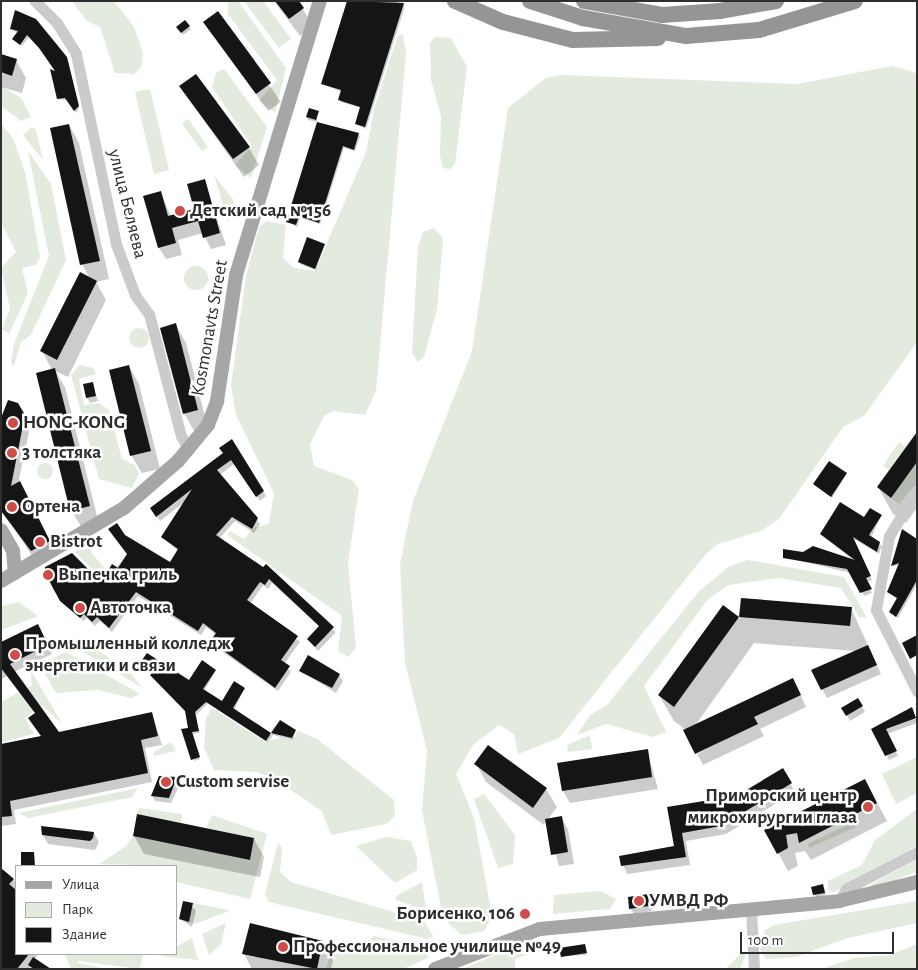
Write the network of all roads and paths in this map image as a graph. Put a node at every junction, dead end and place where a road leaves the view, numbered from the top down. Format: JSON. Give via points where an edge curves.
{"nodes":[{"id":1,"x":35,"y":1,"type":"edge"},
{"id":2,"x":320,"y":1,"type":"edge"},
{"id":3,"x":455,"y":1,"type":"edge"},
{"id":4,"x":530,"y":1,"type":"edge"},
{"id":5,"x":584,"y":1,"type":"edge"},
{"id":6,"x":776,"y":1,"type":"edge"},
{"id":7,"x":855,"y":1,"type":"edge"},
{"id":8,"x":672,"y":35,"type":"junction"},
{"id":9,"x":189,"y":450,"type":"junction"},
{"id":10,"x":917,"y":490,"type":"edge"},
{"id":11,"x":1,"y":530,"type":"edge"},
{"id":12,"x":15,"y":573,"type":"junction"},
{"id":13,"x":1,"y":580,"type":"edge"},
{"id":14,"x":917,"y":691,"type":"edge"},
{"id":15,"x":917,"y":852,"type":"edge"},
{"id":16,"x":917,"y":882,"type":"edge"},
{"id":17,"x":839,"y":902,"type":"junction"},
{"id":18,"x":751,"y":910,"type":"junction"},
{"id":19,"x":435,"y":969,"type":"edge"},
{"id":20,"x":754,"y":969,"type":"edge"}],
"edges":[{"from":1,"to":9,"type":"street","name":"улица Беляева","via":[[62,29],[76,54],[116,244],[135,295],[149,314],[181,436]]},
{"from":2,"to":9,"type":"main road","name":"Kosmonavts Street","via":[[236,275],[213,414]]},
{"from":3,"to":8,"type":"highway","via":[[503,22],[573,40],[621,42]]},
{"from":4,"to":8,"type":"highway","via":[[583,18]]},
{"from":5,"to":6,"type":"highway","via":[[662,15],[744,9]]},
{"from":7,"to":8,"type":"highway","via":[[759,30]]},
{"from":9,"to":12,"type":"main road","name":"Kosmonavts Street","via":[[122,510]]},
{"from":10,"to":14,"type":"street","via":[[889,536],[876,610]]},
{"from":11,"to":12,"type":"main road","via":[[13,551]]},
{"from":12,"to":13,"type":"main road","name":"Kosmonavts Street"},
{"from":15,"to":17,"type":"street","via":[[846,890]]},
{"from":16,"to":17,"type":"main road"},
{"from":17,"to":18,"type":"main road"},
{"from":18,"to":19,"type":"main road","via":[[540,929]]},
{"from":18,"to":20,"type":"street"}]}
